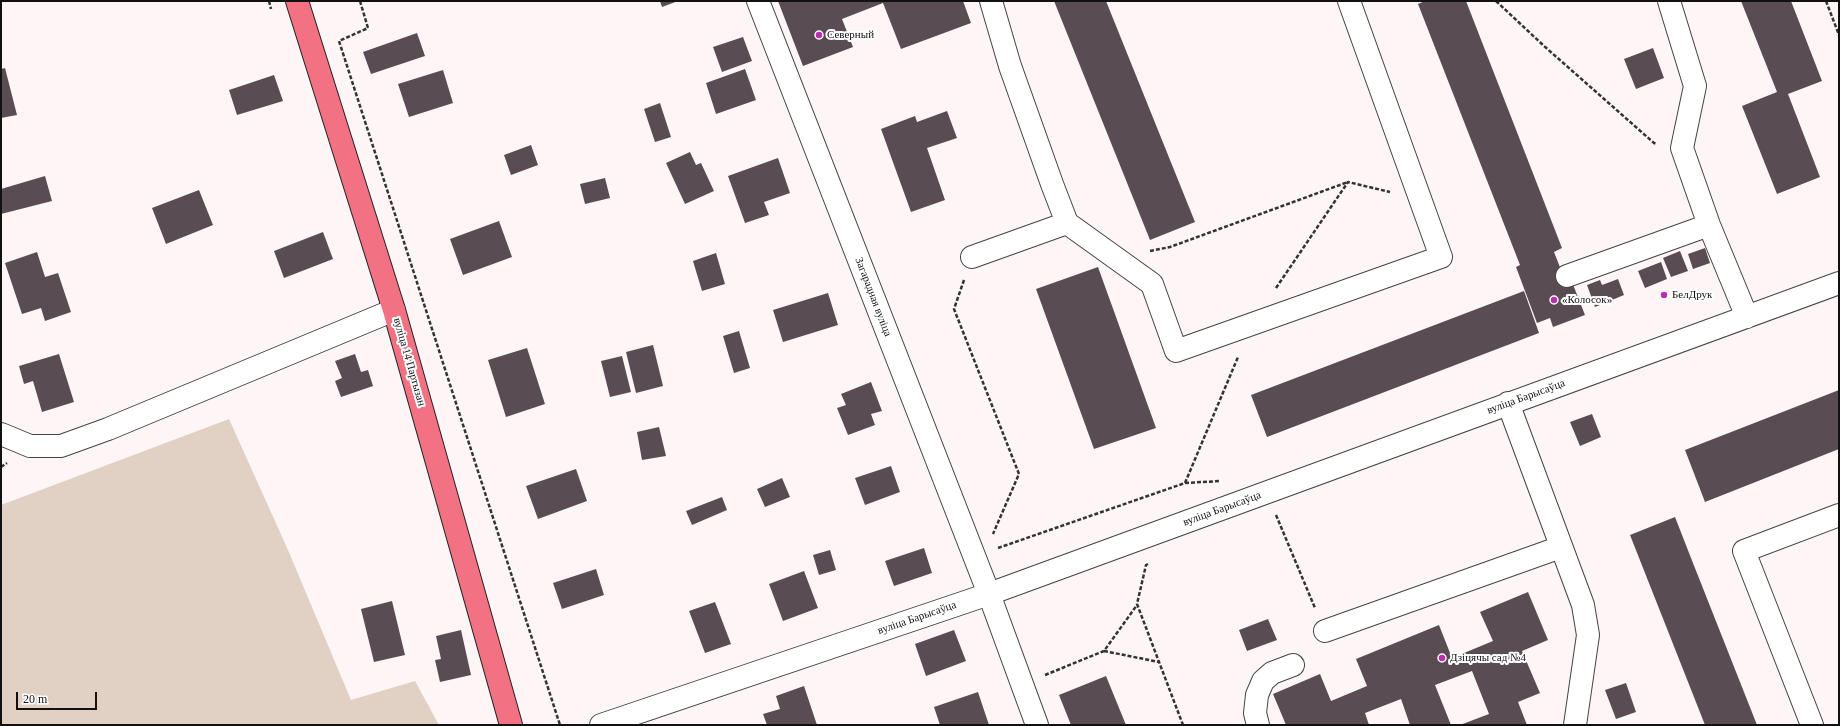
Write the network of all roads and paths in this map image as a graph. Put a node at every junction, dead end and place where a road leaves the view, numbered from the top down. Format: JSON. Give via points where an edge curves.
{"nodes":[{"id":1,"x":297,"y":1,"type":"edge"},
{"id":2,"x":360,"y":1,"type":"edge"},
{"id":3,"x":758,"y":1,"type":"edge"},
{"id":4,"x":991,"y":1,"type":"edge"},
{"id":5,"x":1349,"y":1,"type":"edge"},
{"id":6,"x":1496,"y":1,"type":"edge"},
{"id":7,"x":1669,"y":1,"type":"edge"},
{"id":8,"x":1826,"y":1,"type":"edge"},
{"id":9,"x":1839,"y":35,"type":"edge"},
{"id":10,"x":1682,"y":148,"type":"junction"},
{"id":11,"x":1348,"y":182,"type":"junction"},
{"id":12,"x":1420,"y":199,"type":"junction"},
{"id":13,"x":1067,"y":223,"type":"junction"},
{"id":14,"x":1708,"y":225,"type":"junction"},
{"id":15,"x":972,"y":257,"type":"joint"},
{"id":16,"x":1116,"y":258,"type":"junction"},
{"id":17,"x":1567,"y":276,"type":"dead end"},
{"id":18,"x":1839,"y":282,"type":"edge"},
{"id":19,"x":1274,"y":292,"type":"dead end"},
{"id":20,"x":394,"y":310,"type":"junction"},
{"id":21,"x":1747,"y":317,"type":"junction"},
{"id":22,"x":1252,"y":324,"type":"junction"},
{"id":23,"x":1508,"y":403,"type":"junction"},
{"id":24,"x":1,"y":435,"type":"edge"},
{"id":25,"x":1283,"y":511,"type":"dead end"},
{"id":26,"x":1276,"y":514,"type":"junction"},
{"id":27,"x":1839,"y":515,"type":"edge"},
{"id":28,"x":1269,"y":517,"type":"dead end"},
{"id":29,"x":1561,"y":547,"type":"junction"},
{"id":30,"x":980,"y":555,"type":"junction"},
{"id":31,"x":1153,"y":562,"type":"dead end"},
{"id":32,"x":989,"y":594,"type":"junction"},
{"id":33,"x":1137,"y":604,"type":"junction"},
{"id":34,"x":1325,"y":631,"type":"joint"},
{"id":35,"x":1104,"y":651,"type":"junction"},
{"id":36,"x":1159,"y":662,"type":"junction"},
{"id":37,"x":1293,"y":665,"type":"dead end"},
{"id":38,"x":1022,"y":684,"type":"junction"},
{"id":39,"x":511,"y":725,"type":"edge"},
{"id":40,"x":560,"y":725,"type":"edge"},
{"id":41,"x":602,"y":725,"type":"edge"},
{"id":42,"x":1037,"y":725,"type":"edge"},
{"id":43,"x":1183,"y":725,"type":"edge"},
{"id":44,"x":1258,"y":725,"type":"edge"},
{"id":45,"x":1575,"y":725,"type":"edge"},
{"id":46,"x":1812,"y":725,"type":"edge"}],
"edges":[{"from":1,"to":20,"type":"main road","name":"вуліца 14 Партызан"},
{"from":2,"to":40,"type":"path","via":[[368,28],[339,41]]},
{"from":3,"to":30,"type":"street","name":"Загарадная вуліца"},
{"from":4,"to":13,"type":"street","via":[[1010,66]]},
{"from":5,"to":12,"type":"street"},
{"from":6,"to":10,"type":"path","via":[[1654,143]]},
{"from":7,"to":10,"type":"street","via":[[1695,86]]},
{"from":8,"to":9,"type":"path"},
{"from":10,"to":14,"type":"street"},
{"from":11,"to":12,"type":"path"},
{"from":11,"to":16,"type":"path","via":[[1170,247]]},
{"from":11,"to":19,"type":"path"},
{"from":12,"to":22,"type":"street","via":[[1441,257]]},
{"from":13,"to":15,"type":"street"},
{"from":13,"to":16,"type":"street"},
{"from":14,"to":17,"type":"street"},
{"from":14,"to":21,"type":"street"},
{"from":15,"to":30,"type":"path","via":[[954,309],[1019,474]]},
{"from":16,"to":22,"type":"street","via":[[1152,284],[1176,351]]},
{"from":18,"to":21,"type":"street","name":"вуліца Барысаўца"},
{"from":20,"to":24,"type":"street","via":[[108,429],[61,446],[30,446]]},
{"from":20,"to":39,"type":"main road","name":"вуліца 14 Партызан"},
{"from":21,"to":23,"type":"street","name":"вуліца Барысаўца"},
{"from":22,"to":30,"type":"path","via":[[1185,483]]},
{"from":23,"to":29,"type":"street"},
{"from":23,"to":32,"type":"street","name":"вуліца Барысаўца"},
{"from":25,"to":26,"type":"path"},
{"from":26,"to":28,"type":"path"},
{"from":26,"to":34,"type":"path"},
{"from":27,"to":46,"type":"street","via":[[1744,551]]},
{"from":29,"to":34,"type":"street"},
{"from":29,"to":45,"type":"street","via":[[1584,605],[1588,635]]},
{"from":30,"to":32,"type":"street","name":"Загарадная вуліца"},
{"from":31,"to":33,"type":"path","via":[[1146,565]]},
{"from":32,"to":38,"type":"street","name":"Загарадная вуліца"},
{"from":32,"to":41,"type":"street","name":"вуліца Барысаўца"},
{"from":33,"to":35,"type":"path"},
{"from":33,"to":36,"type":"path"},
{"from":35,"to":36,"type":"path"},
{"from":35,"to":38,"type":"path"},
{"from":36,"to":43,"type":"path"},
{"from":37,"to":44,"type":"street","via":[[1272,673],[1263,680],[1257,694],[1255,713]]},
{"from":38,"to":42,"type":"street","name":"Загарадная вуліца"}]}
